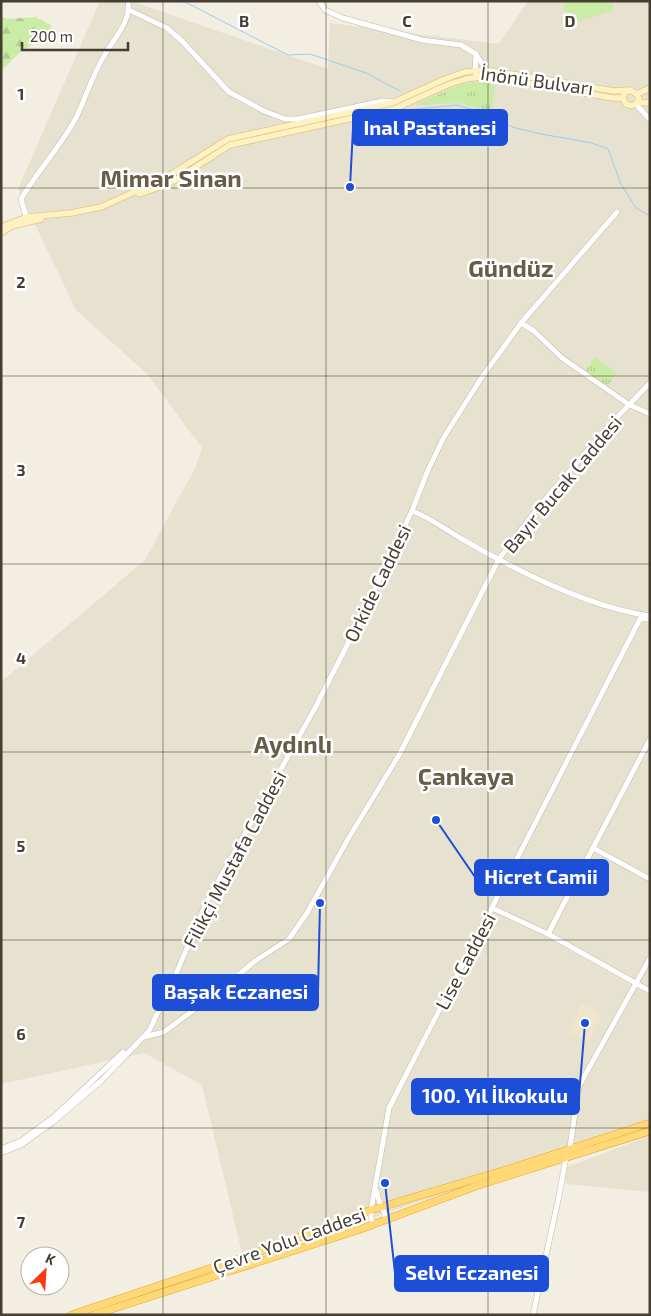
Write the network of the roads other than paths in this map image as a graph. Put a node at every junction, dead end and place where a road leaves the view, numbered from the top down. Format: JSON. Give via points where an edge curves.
{"nodes":[{"id":1,"x":128,"y":1,"type":"edge"},
{"id":2,"x":319,"y":1,"type":"edge"},
{"id":3,"x":129,"y":10,"type":"junction"},
{"id":4,"x":476,"y":54,"type":"junction"},
{"id":5,"x":486,"y":73,"type":"junction"},
{"id":6,"x":476,"y":74,"type":"junction"},
{"id":7,"x":650,"y":88,"type":"edge"},
{"id":8,"x":630,"y":90,"type":"junction"},
{"id":9,"x":637,"y":94,"type":"junction"},
{"id":10,"x":623,"y":98,"type":"junction"},
{"id":11,"x":637,"y":103,"type":"junction"},
{"id":12,"x":650,"y":103,"type":"edge"},
{"id":13,"x":395,"y":105,"type":"junction"},
{"id":14,"x":650,"y":120,"type":"edge"},
{"id":15,"x":617,"y":212,"type":"dead end"},
{"id":16,"x":27,"y":220,"type":"junction"},
{"id":17,"x":1,"y":227,"type":"edge"},
{"id":18,"x":1,"y":233,"type":"edge"},
{"id":19,"x":521,"y":323,"type":"junction"},
{"id":20,"x":650,"y":383,"type":"edge"},
{"id":21,"x":628,"y":404,"type":"junction"},
{"id":22,"x":650,"y":414,"type":"edge"},
{"id":23,"x":412,"y":512,"type":"junction"},
{"id":24,"x":499,"y":559,"type":"junction"},
{"id":25,"x":650,"y":616,"type":"edge"},
{"id":26,"x":641,"y":617,"type":"junction"},
{"id":27,"x":650,"y":620,"type":"edge"},
{"id":28,"x":343,"y":655,"type":"joint"},
{"id":29,"x":650,"y":739,"type":"edge"},
{"id":30,"x":592,"y":848,"type":"junction"},
{"id":31,"x":650,"y":879,"type":"edge"},
{"id":32,"x":492,"y":908,"type":"junction"},
{"id":33,"x":548,"y":934,"type":"junction"},
{"id":34,"x":650,"y":958,"type":"edge"},
{"id":35,"x":636,"y":984,"type":"junction"},
{"id":36,"x":650,"y":991,"type":"edge"},
{"id":37,"x":142,"y":1038,"type":"junction"},
{"id":38,"x":650,"y":1123,"type":"edge"},
{"id":39,"x":650,"y":1132,"type":"edge"},
{"id":40,"x":21,"y":1143,"type":"junction"},
{"id":41,"x":570,"y":1148,"type":"junction"},
{"id":42,"x":1,"y":1149,"type":"edge"},
{"id":43,"x":1,"y":1153,"type":"edge"},
{"id":44,"x":566,"y":1158,"type":"junction"},
{"id":45,"x":376,"y":1180,"type":"junction"},
{"id":46,"x":382,"y":1206,"type":"junction"},
{"id":47,"x":371,"y":1210,"type":"junction"},
{"id":48,"x":386,"y":1220,"type":"junction"},
{"id":49,"x":375,"y":1224,"type":"junction"},
{"id":50,"x":71,"y":1315,"type":"edge"},
{"id":51,"x":94,"y":1315,"type":"edge"},
{"id":52,"x":532,"y":1315,"type":"edge"}],
"edges":[{"from":1,"to":3,"type":"street"},
{"from":2,"to":4,"type":"street","via":[[325,10],[343,18],[422,40],[461,44]]},
{"from":3,"to":13,"type":"street","via":[[167,28],[229,92],[250,105],[285,119],[383,101]]},
{"from":3,"to":16,"type":"street","via":[[73,122],[21,199]]},
{"from":4,"to":5,"type":"street"},
{"from":4,"to":6,"type":"street"},
{"from":5,"to":6,"type":"main road","name":"İnönü Bulvarı"},
{"from":5,"to":8,"type":"main road","name":"İnönü Bulvarı","via":[[614,92]]},
{"from":5,"to":10,"type":"main road","name":"İnönü Bulvarı"},
{"from":6,"to":13,"type":"main road","name":"İnönü Bulvarı","via":[[465,72],[445,79]]},
{"from":7,"to":9,"type":"main road"},
{"from":8,"to":9,"type":"main road"},
{"from":8,"to":10,"type":"main road"},
{"from":9,"to":11,"type":"main road"},
{"from":10,"to":11,"type":"main road","name":"İnönü Bulvarı","via":[[628,105]]},
{"from":11,"to":12,"type":"main road"},
{"from":11,"to":14,"type":"street"},
{"from":13,"to":16,"type":"main road","name":"İnönü Bulvarı","via":[[228,139],[167,181],[102,210]]},
{"from":15,"to":19,"type":"street","name":"Orkide Caddesi"},
{"from":16,"to":17,"type":"main road"},
{"from":16,"to":18,"type":"main road"},
{"from":19,"to":21,"type":"street","via":[[562,358]]},
{"from":19,"to":23,"type":"street","name":"Orkide Caddesi","via":[[444,438]]},
{"from":20,"to":21,"type":"street","name":"Bayır Bucak Caddesi"},
{"from":21,"to":22,"type":"street"},
{"from":21,"to":24,"type":"street","name":"Bayır Bucak Caddesi","via":[[536,510]]},
{"from":23,"to":24,"type":"street","via":[[429,518]]},
{"from":23,"to":28,"type":"street","name":"Orkide Caddesi"},
{"from":24,"to":26,"type":"street","via":[[557,588]]},
{"from":24,"to":37,"type":"street","name":"Bayır Bucak Caddesi","via":[[374,798],[289,939],[255,961],[164,1032]]},
{"from":25,"to":26,"type":"street"},
{"from":26,"to":27,"type":"street"},
{"from":26,"to":32,"type":"street","name":"Lise Caddesi"},
{"from":28,"to":37,"type":"street","name":"Filikçi Mustafa Caddesi","via":[[210,895],[155,1020]]},
{"from":29,"to":30,"type":"street"},
{"from":30,"to":31,"type":"street"},
{"from":30,"to":33,"type":"street"},
{"from":32,"to":33,"type":"street"},
{"from":32,"to":45,"type":"street","name":"Lise Caddesi","via":[[389,1108]]},
{"from":33,"to":35,"type":"street"},
{"from":34,"to":35,"type":"street"},
{"from":35,"to":36,"type":"street"},
{"from":35,"to":41,"type":"street","via":[[579,1086]]},
{"from":37,"to":40,"type":"street","name":"Filikçi Mustafa Caddesi"},
{"from":38,"to":41,"type":"highway","name":"Çevre Yolu Caddesi"},
{"from":39,"to":44,"type":"highway","name":"Çevre Yolu Caddesi"},
{"from":40,"to":42,"type":"street"},
{"from":40,"to":43,"type":"street"},
{"from":41,"to":44,"type":"street"},
{"from":41,"to":46,"type":"highway","name":"Çevre Yolu Caddesi"},
{"from":44,"to":48,"type":"highway","name":"Çevre Yolu Caddesi","via":[[476,1186]]},
{"from":44,"to":52,"type":"street"},
{"from":45,"to":46,"type":"street","name":"Lise Caddesi","via":[[377,1198]]},
{"from":45,"to":47,"type":"street","name":"Lise Caddesi"},
{"from":46,"to":47,"type":"highway","name":"Çevre Yolu Caddesi"},
{"from":46,"to":48,"type":"street"},
{"from":47,"to":49,"type":"street"},
{"from":47,"to":50,"type":"highway","name":"Çevre Yolu Caddesi","via":[[256,1253]]},
{"from":48,"to":49,"type":"highway","name":"Çevre Yolu Caddesi"},
{"from":49,"to":51,"type":"highway","name":"Çevre Yolu Caddesi"}]}
